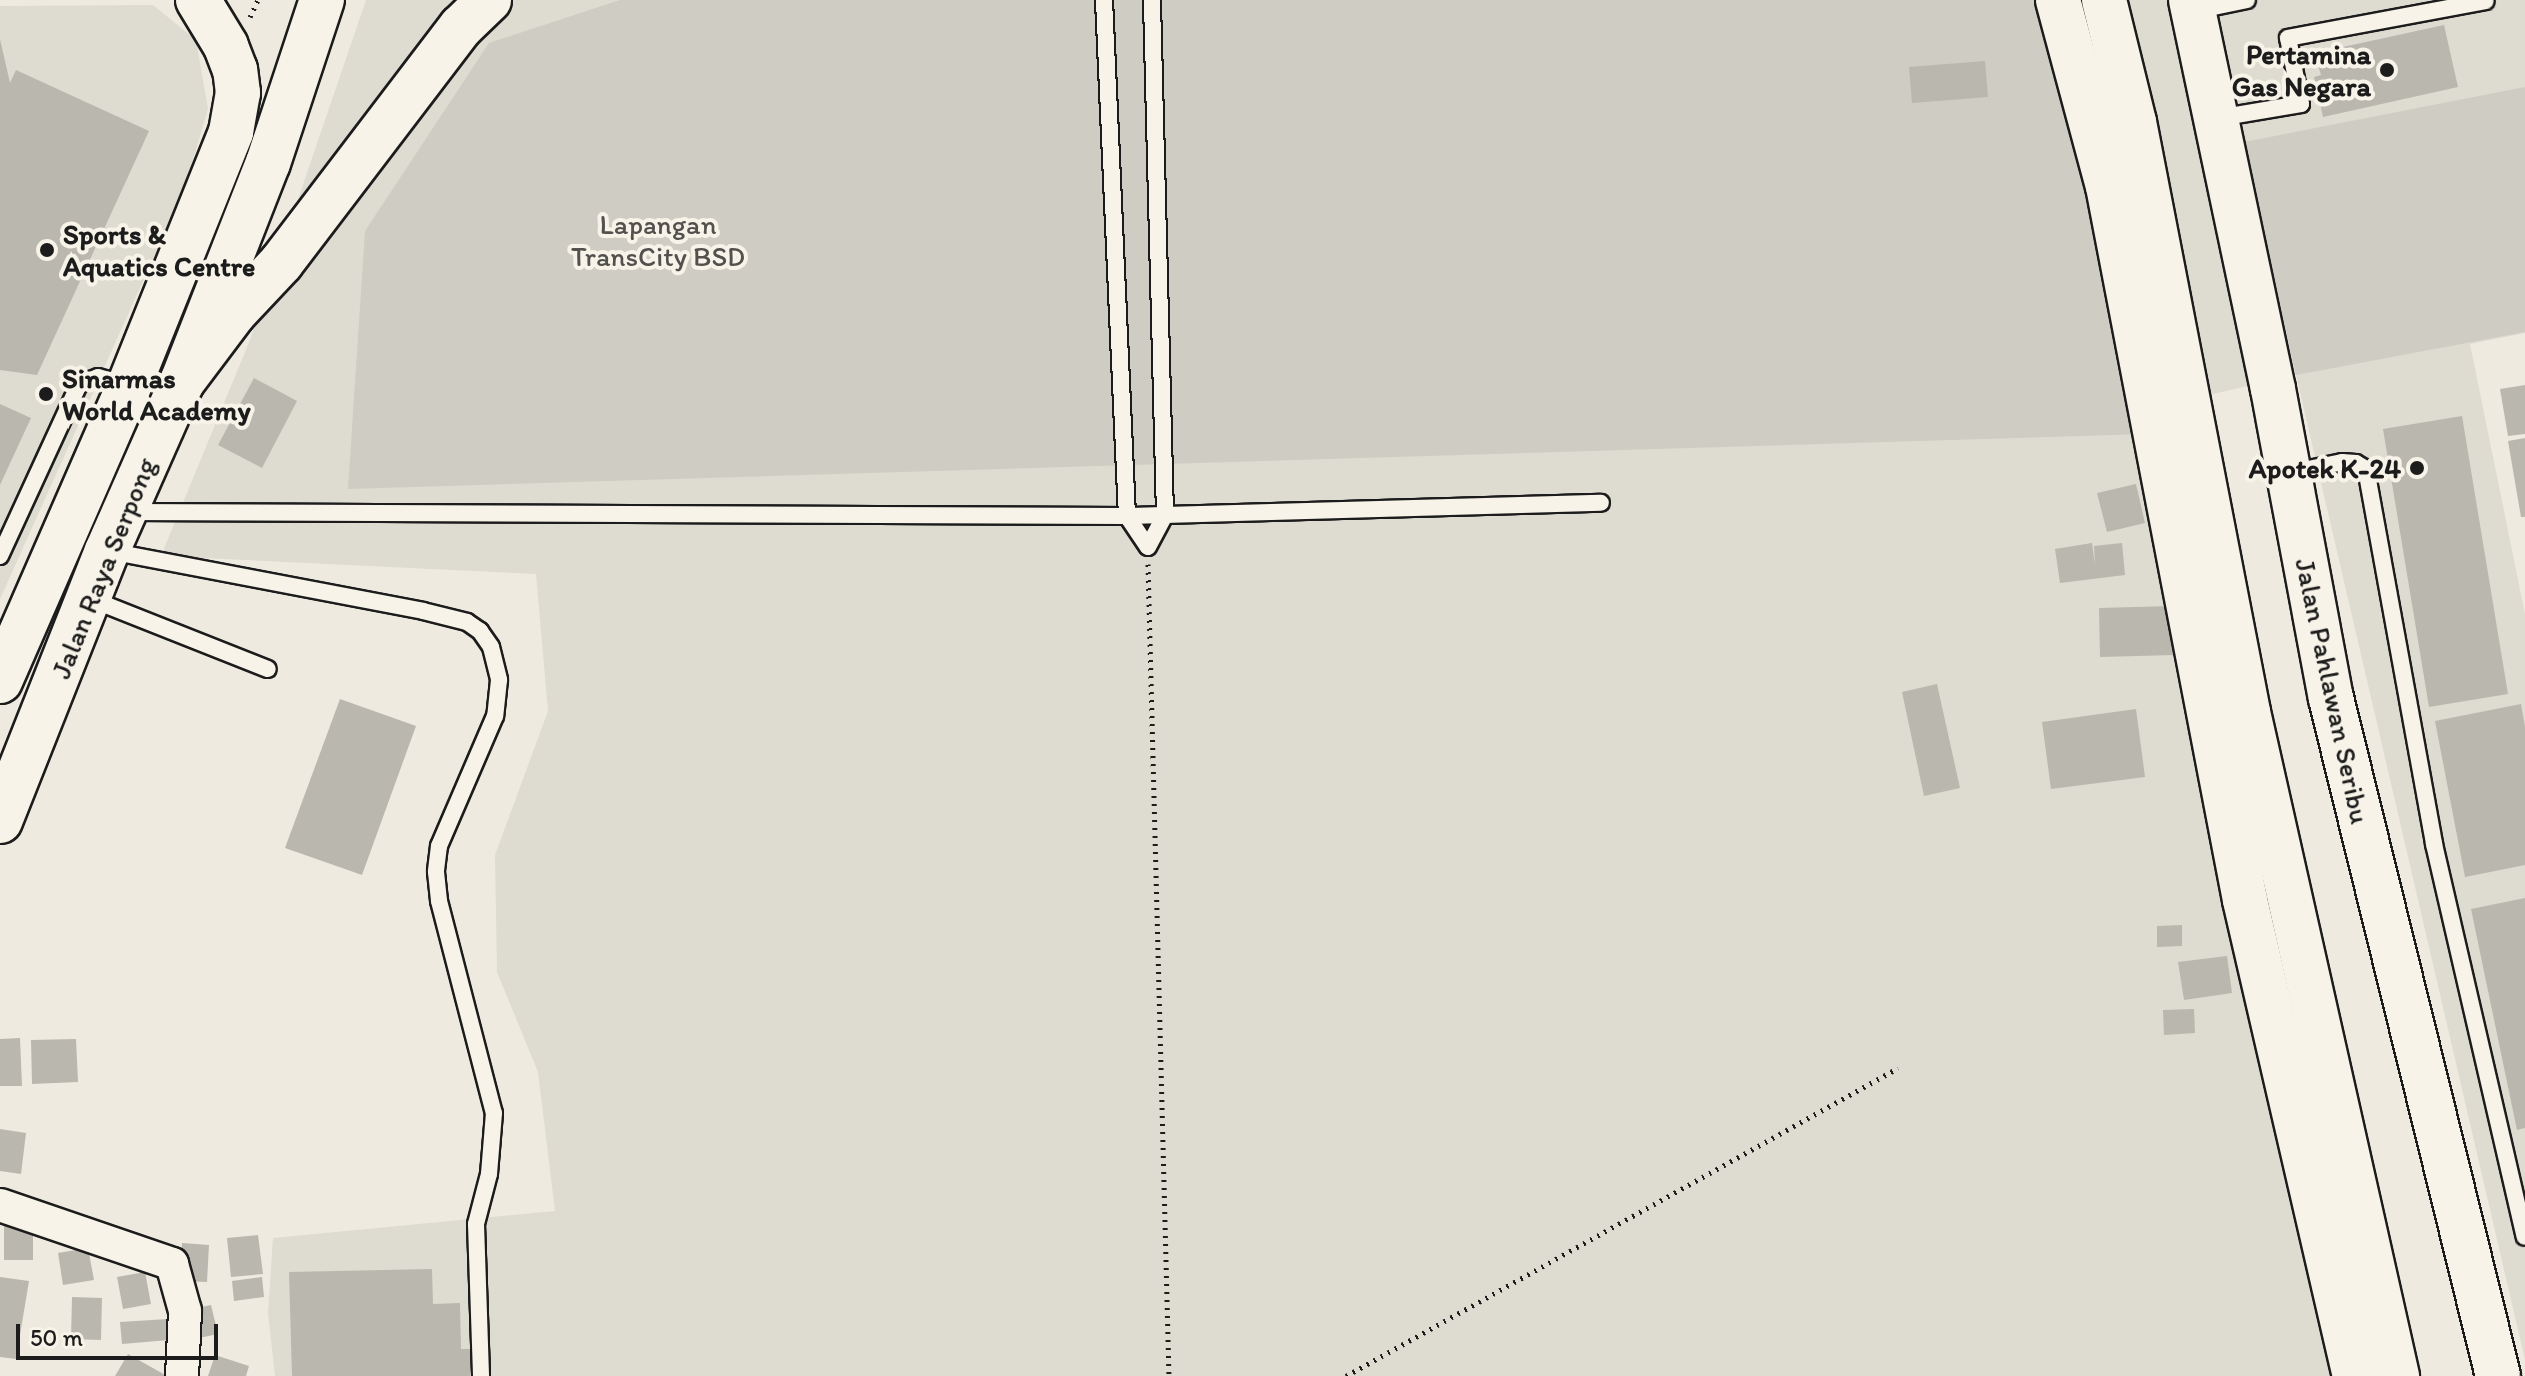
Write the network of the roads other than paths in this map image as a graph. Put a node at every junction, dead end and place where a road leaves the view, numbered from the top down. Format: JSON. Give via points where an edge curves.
{"nodes":[{"id":1,"x":198,"y":0,"type":"edge"},
{"id":2,"x":322,"y":0,"type":"edge"},
{"id":3,"x":489,"y":0,"type":"edge"},
{"id":4,"x":1104,"y":0,"type":"edge"},
{"id":5,"x":1152,"y":0,"type":"edge"},
{"id":6,"x":2058,"y":0,"type":"edge"},
{"id":7,"x":2104,"y":0,"type":"edge"},
{"id":8,"x":2247,"y":0,"type":"edge"},
{"id":9,"x":2486,"y":1,"type":"edge"},
{"id":10,"x":2192,"y":6,"type":"edge"},
{"id":11,"x":2217,"y":118,"type":"junction"},
{"id":12,"x":182,"y":382,"type":"junction"},
{"id":13,"x":129,"y":386,"type":"junction"},
{"id":14,"x":2288,"y":474,"type":"junction"},
{"id":15,"x":1601,"y":503,"type":"dead end"},
{"id":16,"x":1165,"y":515,"type":"junction"},
{"id":17,"x":1127,"y":516,"type":"junction"},
{"id":18,"x":115,"y":532,"type":"junction"},
{"id":19,"x":0,"y":556,"type":"edge"},
{"id":20,"x":90,"y":598,"type":"junction"},
{"id":21,"x":268,"y":669,"type":"dead end"},
{"id":22,"x":0,"y":681,"type":"edge"},
{"id":23,"x":0,"y":821,"type":"edge"},
{"id":24,"x":0,"y":1205,"type":"edge"},
{"id":25,"x":2525,"y":1237,"type":"edge"},
{"id":26,"x":182,"y":1376,"type":"edge"},
{"id":27,"x":481,"y":1376,"type":"edge"},
{"id":28,"x":2355,"y":1376,"type":"edge"},
{"id":29,"x":2397,"y":1376,"type":"edge"},
{"id":30,"x":2498,"y":1376,"type":"edge"}],
"edges":[{"from":1,"to":13,"type":"main road","name":"Jalan Raya Serpong","via":[[235,70],[236,113]]},
{"from":2,"to":12,"type":"main road","name":"Jalan Raya Serpong","via":[[268,163]]},
{"from":3,"to":12,"type":"main road","via":[[461,27],[281,263],[234,313]]},
{"from":4,"to":17,"type":"lane"},
{"from":5,"to":16,"type":"lane"},
{"from":6,"to":28,"type":"main road","via":[[2108,186],[2245,900]]},
{"from":7,"to":29,"type":"main road","via":[[2137,135],[2251,727]]},
{"from":8,"to":10,"type":"lane"},
{"from":9,"to":11,"type":"lane","via":[[2288,38],[2301,104]]},
{"from":10,"to":11,"type":"main road","name":"Jalan Pahlawan Seribu"},
{"from":11,"to":14,"type":"main road","name":"Jalan Pahlawan Seribu"},
{"from":12,"to":18,"type":"main road","name":"Jalan Raya Serpong"},
{"from":13,"to":19,"type":"lane","via":[[98,377],[74,391]]},
{"from":13,"to":22,"type":"main road","name":"Jalan Raya Serpong"},
{"from":14,"to":25,"type":"lane","via":[[2342,462],[2366,469],[2434,844]]},
{"from":14,"to":30,"type":"main road","name":"Jalan Pahlawan Seribu","via":[[2331,698]]},
{"from":15,"to":16,"type":"lane"},
{"from":16,"to":17,"type":"lane"},
{"from":16,"to":17,"type":"lane","via":[[1148,547]]},
{"from":17,"to":18,"type":"lane"},
{"from":18,"to":20,"type":"main road","name":"Jalan Raya Serpong"},
{"from":18,"to":27,"type":"lane","via":[[467,622],[491,647],[499,680],[495,716],[439,846],[436,872],[494,1113],[489,1174],[476,1224]]},
{"from":20,"to":21,"type":"lane"},
{"from":20,"to":23,"type":"main road","name":"Jalan Raya Serpong"},
{"from":24,"to":26,"type":"street","via":[[172,1264],[185,1311]]}]}
